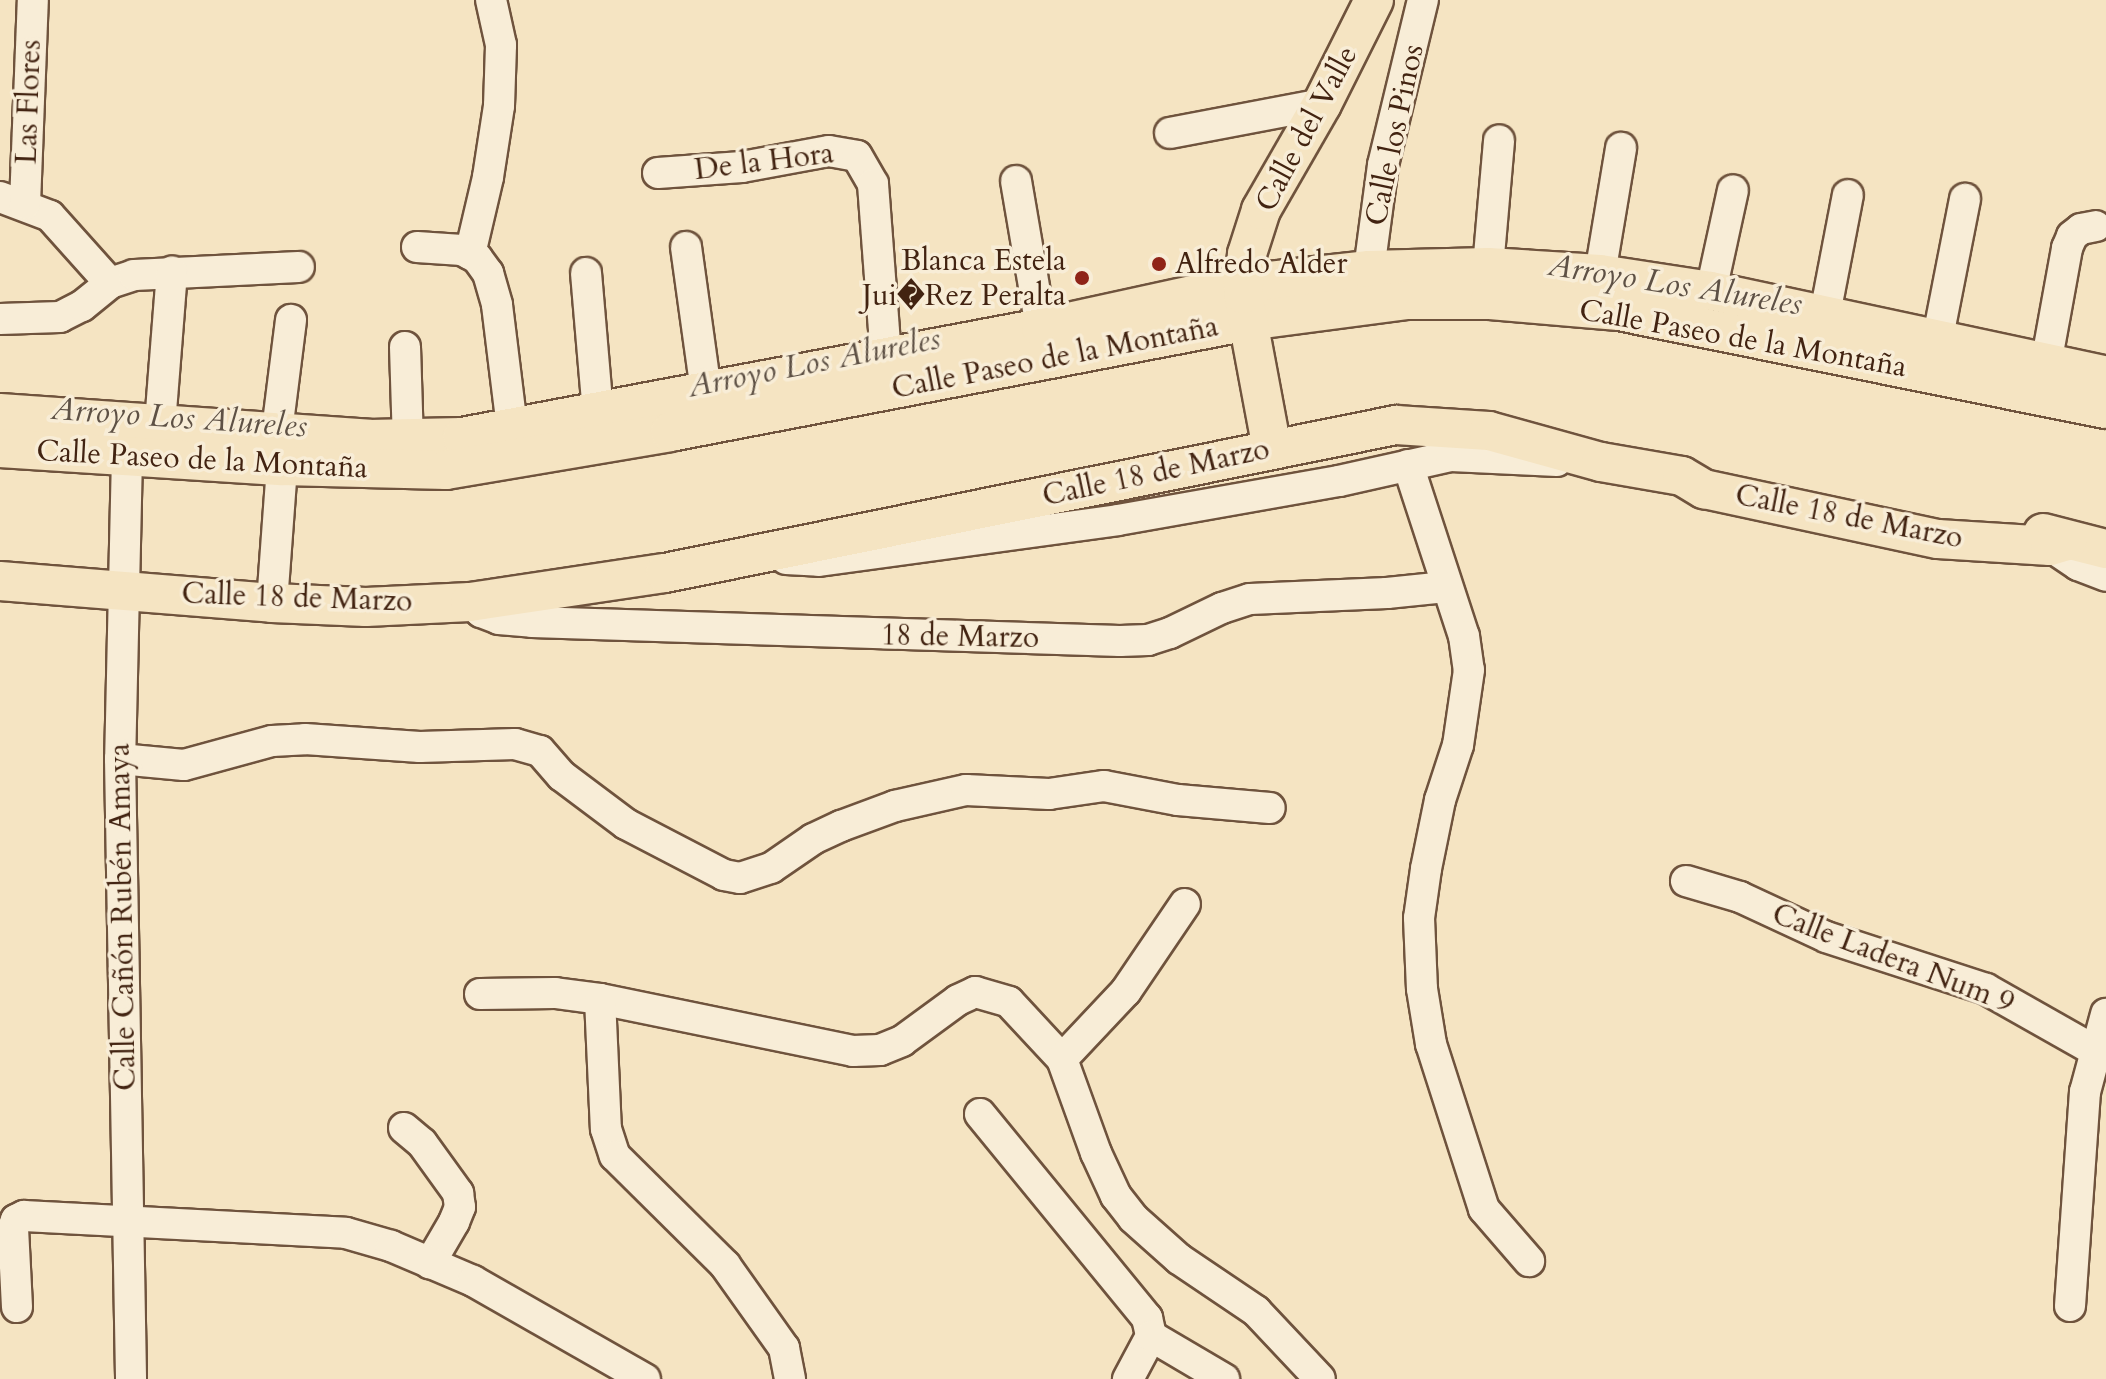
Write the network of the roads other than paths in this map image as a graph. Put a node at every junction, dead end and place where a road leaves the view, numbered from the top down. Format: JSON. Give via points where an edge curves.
{"nodes":[{"id":1,"x":33,"y":0,"type":"edge"},
{"id":2,"x":491,"y":0,"type":"edge"},
{"id":3,"x":1374,"y":0,"type":"edge"},
{"id":4,"x":1423,"y":0,"type":"edge"},
{"id":5,"x":1322,"y":104,"type":"junction"},
{"id":6,"x":1170,"y":133,"type":"dead end"},
{"id":7,"x":1499,"y":140,"type":"dead end"},
{"id":8,"x":1621,"y":148,"type":"dead end"},
{"id":9,"x":658,"y":173,"type":"dead end"},
{"id":10,"x":1016,"y":181,"type":"dead end"},
{"id":11,"x":1733,"y":190,"type":"dead end"},
{"id":12,"x":1848,"y":195,"type":"dead end"},
{"id":13,"x":1965,"y":199,"type":"dead end"},
{"id":14,"x":12,"y":200,"type":"edge"},
{"id":15,"x":2084,"y":231,"type":"dead end"},
{"id":16,"x":417,"y":247,"type":"dead end"},
{"id":17,"x":686,"y":247,"type":"dead end"},
{"id":18,"x":470,"y":254,"type":"junction"},
{"id":19,"x":299,"y":267,"type":"dead end"},
{"id":20,"x":1488,"y":267,"type":"junction"},
{"id":21,"x":1369,"y":270,"type":"junction"},
{"id":22,"x":172,"y":271,"type":"junction"},
{"id":23,"x":586,"y":273,"type":"dead end"},
{"id":24,"x":1600,"y":274,"type":"junction"},
{"id":25,"x":110,"y":283,"type":"junction"},
{"id":26,"x":1711,"y":291,"type":"junction"},
{"id":27,"x":1245,"y":304,"type":"junction"},
{"id":28,"x":1825,"y":314,"type":"junction"},
{"id":29,"x":0,"y":319,"type":"edge"},
{"id":30,"x":291,"y":320,"type":"dead end"},
{"id":31,"x":1041,"y":328,"type":"junction"},
{"id":32,"x":1937,"y":342,"type":"junction"},
{"id":33,"x":405,"y":347,"type":"dead end"},
{"id":34,"x":886,"y":355,"type":"junction"},
{"id":35,"x":2046,"y":364,"type":"junction"},
{"id":36,"x":2106,"y":376,"type":"edge"},
{"id":37,"x":706,"y":391,"type":"junction"},
{"id":38,"x":2106,"y":409,"type":"edge"},
{"id":39,"x":598,"y":412,"type":"junction"},
{"id":40,"x":0,"y":413,"type":"edge"},
{"id":41,"x":160,"y":424,"type":"junction"},
{"id":42,"x":512,"y":428,"type":"junction"},
{"id":43,"x":408,"y":441,"type":"junction"},
{"id":44,"x":0,"y":448,"type":"edge"},
{"id":45,"x":280,"y":448,"type":"junction"},
{"id":46,"x":1272,"y":449,"type":"junction"},
{"id":47,"x":127,"y":456,"type":"junction"},
{"id":48,"x":1578,"y":456,"type":"junction"},
{"id":49,"x":1408,"y":465,"type":"junction"},
{"id":50,"x":2055,"y":540,"type":"junction"},
{"id":51,"x":2106,"y":549,"type":"edge"},
{"id":52,"x":735,"y":557,"type":"junction"},
{"id":53,"x":2106,"y":576,"type":"edge"},
{"id":54,"x":0,"y":581,"type":"edge"},
{"id":55,"x":1446,"y":587,"type":"junction"},
{"id":56,"x":122,"y":590,"type":"junction"},
{"id":57,"x":470,"y":602,"type":"junction"},
{"id":58,"x":272,"y":603,"type":"junction"},
{"id":59,"x":120,"y":759,"type":"junction"},
{"id":60,"x":1270,"y":808,"type":"dead end"},
{"id":61,"x":1686,"y":881,"type":"dead end"},
{"id":62,"x":1185,"y":904,"type":"dead end"},
{"id":63,"x":480,"y":994,"type":"dead end"},
{"id":64,"x":600,"y":999,"type":"junction"},
{"id":65,"x":2106,"y":1014,"type":"edge"},
{"id":66,"x":2094,"y":1050,"type":"junction"},
{"id":67,"x":1062,"y":1059,"type":"junction"},
{"id":68,"x":2096,"y":1095,"type":"edge"},
{"id":69,"x":980,"y":1114,"type":"dead end"},
{"id":70,"x":404,"y":1128,"type":"dead end"},
{"id":71,"x":128,"y":1223,"type":"junction"},
{"id":72,"x":1529,"y":1261,"type":"dead end"},
{"id":73,"x":430,"y":1263,"type":"junction"},
{"id":74,"x":2070,"y":1306,"type":"dead end"},
{"id":75,"x":17,"y":1307,"type":"dead end"},
{"id":76,"x":1151,"y":1336,"type":"junction"},
{"id":77,"x":131,"y":1379,"type":"edge"},
{"id":78,"x":645,"y":1379,"type":"edge"},
{"id":79,"x":790,"y":1379,"type":"edge"},
{"id":80,"x":1128,"y":1379,"type":"edge"},
{"id":81,"x":1224,"y":1379,"type":"edge"},
{"id":82,"x":1320,"y":1379,"type":"edge"}],
"edges":[{"from":1,"to":14,"type":"street","name":"Las Flores"},
{"from":2,"to":18,"type":"street","via":[[501,45],[499,106]]},
{"from":3,"to":5,"type":"main road","name":"Calle del Valle"},
{"from":4,"to":21,"type":"street","name":"Calle los Pinos","via":[[1383,165]]},
{"from":5,"to":6,"type":"street"},
{"from":5,"to":27,"type":"main road","name":"Calle del Valle","via":[[1261,210],[1247,254]]},
{"from":7,"to":20,"type":"street"},
{"from":8,"to":24,"type":"street"},
{"from":9,"to":34,"type":"street","name":"De la Hora","via":[[742,167],[829,151],[857,156],[873,184]]},
{"from":10,"to":31,"type":"street"},
{"from":11,"to":26,"type":"street"},
{"from":12,"to":28,"type":"street"},
{"from":13,"to":32,"type":"street"},
{"from":14,"to":25,"type":"street","via":[[50,216]]},
{"from":15,"to":35,"type":"street"},
{"from":16,"to":18,"type":"street"},
{"from":17,"to":37,"type":"street"},
{"from":18,"to":42,"type":"street","via":[[488,273],[497,305]]},
{"from":19,"to":22,"type":"street"},
{"from":20,"to":21,"type":"main road","name":"Calle Paseo de la Montaña"},
{"from":20,"to":24,"type":"main road","name":"Calle Paseo de la Montaña"},
{"from":21,"to":27,"type":"main road","name":"Calle Paseo de la Montaña"},
{"from":22,"to":25,"type":"street"},
{"from":22,"to":41,"type":"street"},
{"from":23,"to":39,"type":"street"},
{"from":24,"to":26,"type":"main road","name":"Calle Paseo de la Montaña"},
{"from":25,"to":29,"type":"street","via":[[60,317]]},
{"from":26,"to":28,"type":"main road","name":"Calle Paseo de la Montaña"},
{"from":27,"to":31,"type":"main road","name":"Calle Paseo de la Montaña"},
{"from":27,"to":38,"type":"main road","name":"Calle Paseo de la Montaña","via":[[1490,300],[1619,311]]},
{"from":27,"to":45,"type":"main road","name":"Calle Paseo de la Montaña","via":[[514,460],[414,471]]},
{"from":27,"to":46,"type":"main road","name":"Calle del Valle"},
{"from":28,"to":32,"type":"main road","name":"Calle Paseo de la Montaña"},
{"from":30,"to":45,"type":"street"},
{"from":31,"to":34,"type":"main road","name":"Calle Paseo de la Montaña"},
{"from":32,"to":35,"type":"main road","name":"Calle Paseo de la Montaña"},
{"from":33,"to":43,"type":"street"},
{"from":34,"to":37,"type":"main road","name":"Calle Paseo de la Montaña"},
{"from":35,"to":36,"type":"main road","name":"Calle Paseo de la Montaña"},
{"from":37,"to":39,"type":"main road","name":"Calle Paseo de la Montaña"},
{"from":39,"to":42,"type":"main road","name":"Calle Paseo de la Montaña"},
{"from":40,"to":41,"type":"main road","name":"Calle Paseo de la Montaña"},
{"from":41,"to":45,"type":"main road","name":"Calle Paseo de la Montaña"},
{"from":42,"to":43,"type":"main road","name":"Calle Paseo de la Montaña"},
{"from":43,"to":45,"type":"main road","name":"Calle Paseo de la Montaña"},
{"from":44,"to":47,"type":"main road","name":"Calle Paseo de la Montaña"},
{"from":45,"to":47,"type":"main road","name":"Calle Paseo de la Montaña"},
{"from":45,"to":58,"type":"street"},
{"from":46,"to":48,"type":"main road","name":"Calle 18 de Marzo","via":[[1396,425],[1489,431]]},
{"from":46,"to":52,"type":"main road","name":"Calle 18 de Marzo"},
{"from":47,"to":56,"type":"street","name":"Calle Cañón Rubén Amaya"},
{"from":48,"to":49,"type":"street","name":"Calle 18 de Marzo","via":[[1555,462],[1451,456]]},
{"from":48,"to":50,"type":"main road","name":"Calle 18 de Marzo","via":[[1938,539]]},
{"from":49,"to":52,"type":"street","name":"Calle 18 de Marzo","via":[[1118,520],[819,561]]},
{"from":49,"to":55,"type":"street"},
{"from":50,"to":51,"type":"main road","name":"Calle 18 de Marzo"},
{"from":50,"to":53,"type":"street","via":[[2078,565]]},
{"from":52,"to":57,"type":"main road","name":"Calle 18 de Marzo","via":[[665,573]]},
{"from":54,"to":56,"type":"main road","name":"Calle 18 de Marzo"},
{"from":55,"to":57,"type":"street","name":"18 de Marzo","via":[[1250,599],[1170,633],[1120,641],[532,622],[499,619]]},
{"from":55,"to":72,"type":"street","via":[[1464,636],[1469,670],[1458,745],[1426,869],[1419,918],[1422,989],[1431,1044],[1484,1209]]},
{"from":56,"to":58,"type":"main road","name":"Calle 18 de Marzo"},
{"from":56,"to":59,"type":"street","name":"Calle Cañón Rubén Amaya"},
{"from":57,"to":58,"type":"main road","name":"Calle 18 de Marzo","via":[[366,607]]},
{"from":59,"to":60,"type":"street","via":[[184,765],[272,741],[305,739],[420,747],[515,744],[540,751],[562,776],[626,824],[724,875],[740,878],[771,868],[841,826],[895,806],[966,790],[1049,794],[1104,786],[1178,800]]},
{"from":59,"to":71,"type":"street","name":"Calle Cañón Rubén Amaya"},
{"from":61,"to":66,"type":"street","name":"Calle Ladera Num 9","via":[[1740,897],[1826,937],[1986,989]]},
{"from":62,"to":67,"type":"street","via":[[1126,991]]},
{"from":63,"to":64,"type":"street","via":[[555,993]]},
{"from":64,"to":67,"type":"street","via":[[853,1051],[880,1050],[902,1041],[975,992],[1009,1002]]},
{"from":64,"to":79,"type":"street","via":[[606,1129],[615,1156],[725,1265],[784,1348]]},
{"from":65,"to":66,"type":"street"},
{"from":66,"to":68,"type":"street"},
{"from":67,"to":82,"type":"street","via":[[1096,1153],[1133,1218],[1179,1259],[1256,1311]]},
{"from":68,"to":74,"type":"street"},
{"from":69,"to":76,"type":"street","via":[[1147,1318]]},
{"from":70,"to":73,"type":"street","via":[[422,1143],[458,1193],[454,1222]]},
{"from":71,"to":73,"type":"street","via":[[346,1233]]},
{"from":71,"to":75,"type":"street","via":[[24,1216],[16,1220]]},
{"from":71,"to":77,"type":"street","name":"Calle Cañón Rubén Amaya"},
{"from":73,"to":78,"type":"street","via":[[550,1322]]},
{"from":76,"to":80,"type":"street"},
{"from":76,"to":81,"type":"street"}]}
